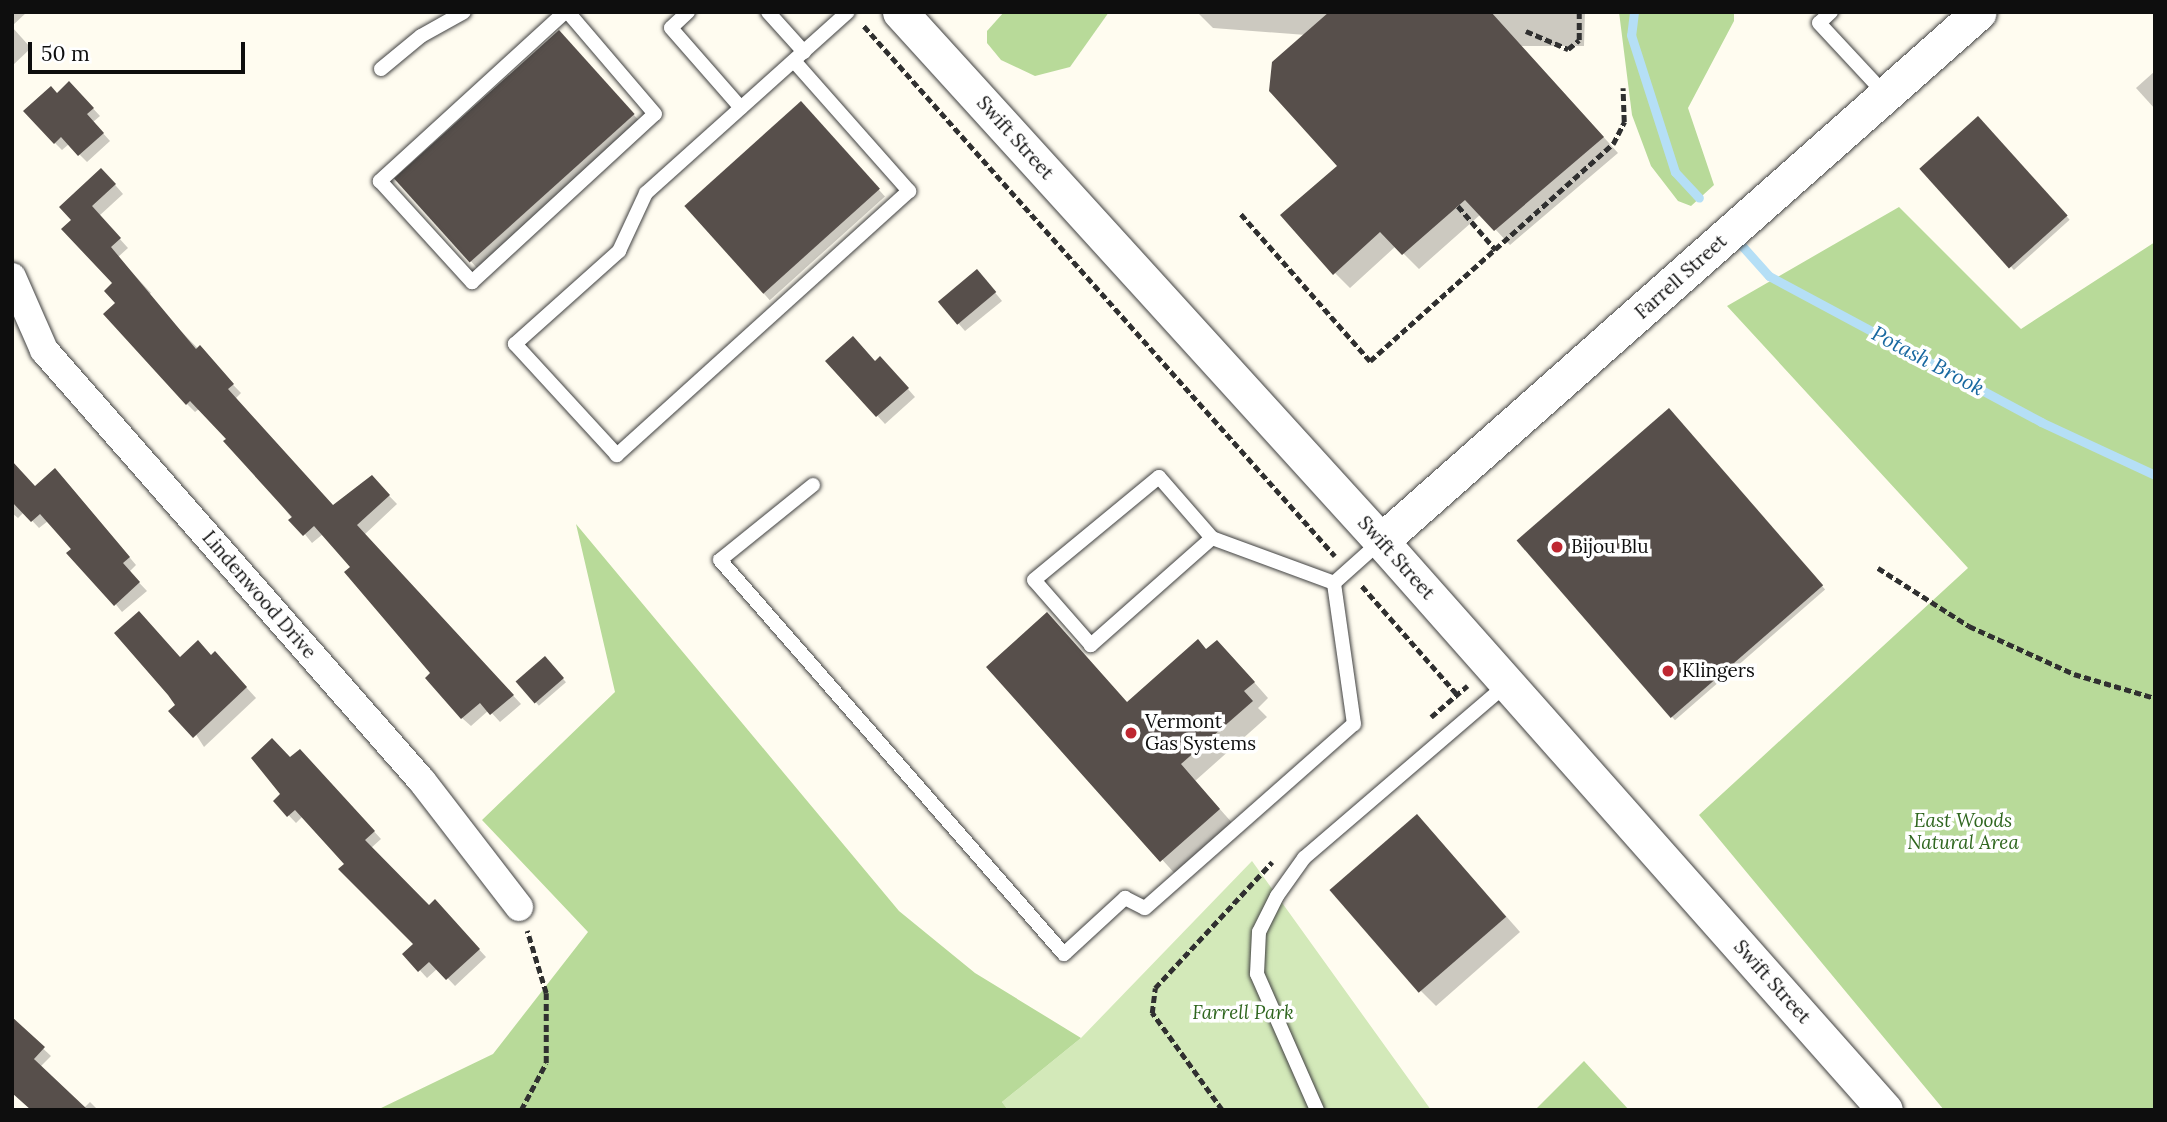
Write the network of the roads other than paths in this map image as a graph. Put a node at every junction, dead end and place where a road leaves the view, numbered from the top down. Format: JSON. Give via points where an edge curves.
{"nodes":[{"id":1,"x":464,"y":12,"type":"edge"},
{"id":2,"x":566,"y":12,"type":"edge"},
{"id":3,"x":688,"y":12,"type":"edge"},
{"id":4,"x":768,"y":12,"type":"edge"},
{"id":5,"x":848,"y":12,"type":"edge"},
{"id":6,"x":900,"y":12,"type":"edge"},
{"id":7,"x":1830,"y":12,"type":"edge"},
{"id":8,"x":1979,"y":12,"type":"edge"},
{"id":9,"x":799,"y":57,"type":"junction"},
{"id":10,"x":381,"y":69,"type":"dead end"},
{"id":11,"x":1886,"y":95,"type":"junction"},
{"id":12,"x":741,"y":108,"type":"junction"},
{"id":13,"x":12,"y":277,"type":"edge"},
{"id":14,"x":813,"y":485,"type":"dead end"},
{"id":15,"x":1212,"y":538,"type":"junction"},
{"id":16,"x":1381,"y":541,"type":"junction"},
{"id":17,"x":1334,"y":583,"type":"junction"},
{"id":18,"x":1507,"y":684,"type":"junction"},
{"id":19,"x":519,"y":907,"type":"road end"},
{"id":20,"x":1317,"y":1110,"type":"edge"},
{"id":21,"x":1885,"y":1110,"type":"edge"}],
"edges":[{"from":1,"to":10,"type":"lane","via":[[421,36]]},
{"from":2,"to":2,"type":"lane","via":[[380,181],[472,282],[655,114]]},
{"from":3,"to":12,"type":"lane","via":[[671,28]]},
{"from":4,"to":9,"type":"lane"},
{"from":5,"to":9,"type":"lane"},
{"from":6,"to":16,"type":"street","name":"Swift Street"},
{"from":7,"to":11,"type":"lane","via":[[1819,23]]},
{"from":8,"to":11,"type":"street","name":"Farrell Street"},
{"from":9,"to":12,"type":"lane"},
{"from":9,"to":12,"type":"lane","via":[[909,191],[617,456],[515,344],[619,251],[646,193]]},
{"from":11,"to":16,"type":"street","name":"Farrell Street"},
{"from":13,"to":19,"type":"street","name":"Lindenwood Drive","via":[[44,349],[422,781]]},
{"from":14,"to":17,"type":"lane","via":[[720,560],[1064,954],[1125,898],[1145,908],[1354,724]]},
{"from":15,"to":15,"type":"lane","via":[[1159,477],[1034,580],[1091,645]]},
{"from":15,"to":17,"type":"lane"},
{"from":16,"to":17,"type":"lane"},
{"from":16,"to":18,"type":"street","name":"Swift Street"},
{"from":18,"to":20,"type":"lane","via":[[1304,858],[1259,932],[1257,974]]},
{"from":18,"to":21,"type":"street","name":"Swift Street"}]}
